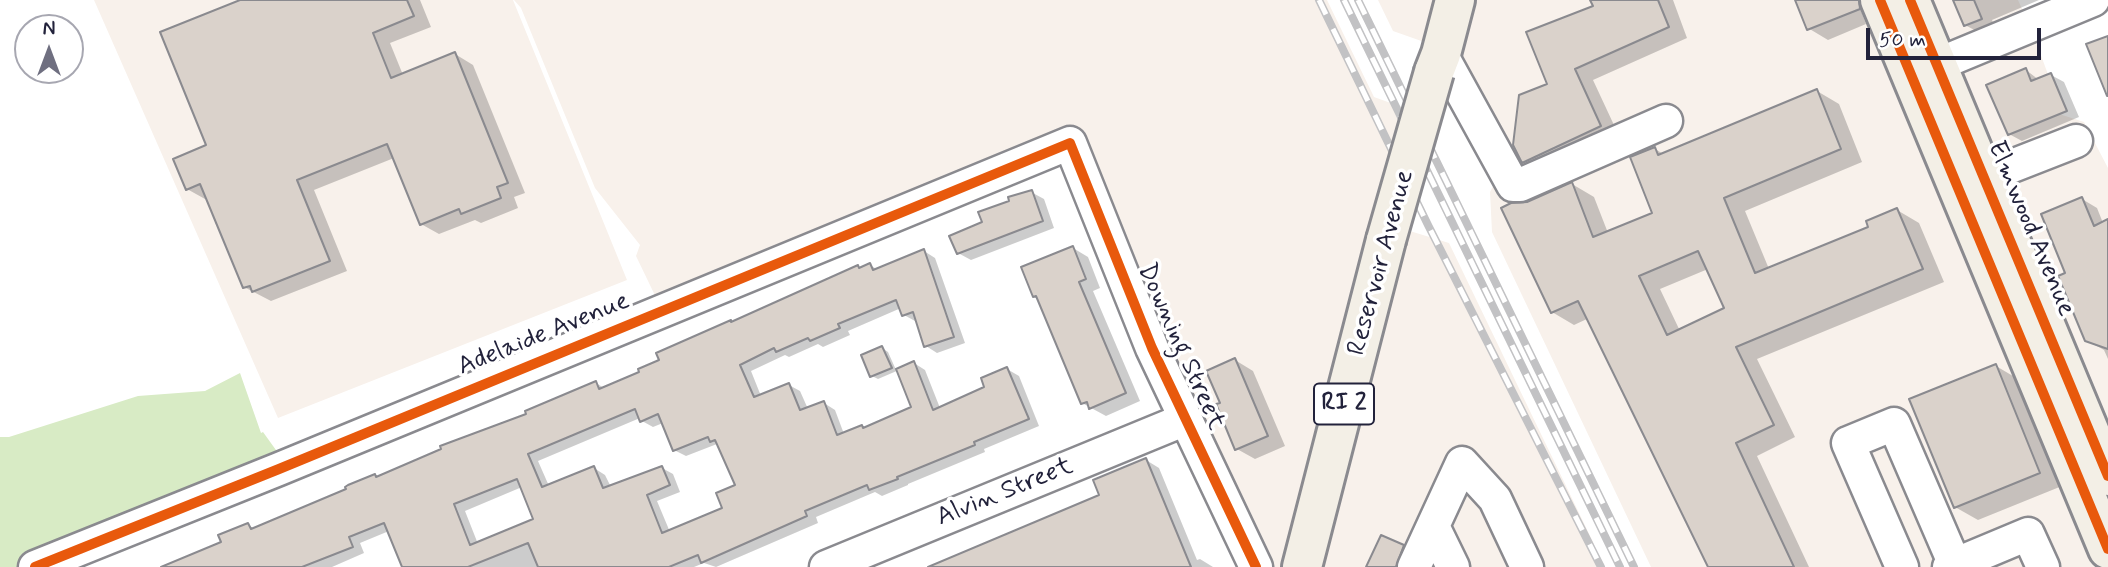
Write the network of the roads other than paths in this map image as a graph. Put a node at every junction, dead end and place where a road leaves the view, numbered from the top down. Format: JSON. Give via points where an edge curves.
{"nodes":[{"id":1,"x":1455,"y":0,"type":"edge"},
{"id":2,"x":1880,"y":0,"type":"edge"},
{"id":3,"x":1910,"y":0,"type":"edge"},
{"id":4,"x":2093,"y":0,"type":"edge"},
{"id":5,"x":1438,"y":63,"type":"junction"},
{"id":6,"x":1924,"y":70,"type":"junction"},
{"id":7,"x":1666,"y":121,"type":"dead end"},
{"id":8,"x":2076,"y":141,"type":"dead end"},
{"id":9,"x":1070,"y":143,"type":"joint"},
{"id":10,"x":1984,"y":177,"type":"junction"},
{"id":11,"x":1186,"y":419,"type":"junction"},
{"id":12,"x":2108,"y":476,"type":"edge"},
{"id":13,"x":1433,"y":526,"type":"junction"},
{"id":14,"x":2108,"y":549,"type":"edge"},
{"id":15,"x":1952,"y":566,"type":"edge"},
{"id":16,"x":35,"y":567,"type":"edge"},
{"id":17,"x":826,"y":567,"type":"edge"},
{"id":18,"x":1256,"y":567,"type":"edge"},
{"id":19,"x":1302,"y":567,"type":"edge"},
{"id":20,"x":1414,"y":567,"type":"edge"},
{"id":21,"x":1453,"y":567,"type":"edge"},
{"id":22,"x":1527,"y":567,"type":"edge"},
{"id":23,"x":1902,"y":567,"type":"edge"},
{"id":24,"x":2043,"y":567,"type":"edge"}],
"edges":[{"from":1,"to":5,"type":"main road","name":"Reservoir Avenue","number":"RI 2"},
{"from":2,"to":6,"type":"main road","name":"Elmwood Avenue"},
{"from":3,"to":6,"type":"main road","name":"Elmwood Avenue"},
{"from":4,"to":6,"type":"street"},
{"from":5,"to":7,"type":"street","via":[[1513,185]]},
{"from":5,"to":19,"type":"main road","name":"Reservoir Avenue","number":"RI 2","bridge":true,"via":[[1386,240]]},
{"from":6,"to":10,"type":"main road","name":"Elmwood Avenue"},
{"from":6,"to":14,"type":"main road","name":"Elmwood Avenue"},
{"from":8,"to":10,"type":"street"},
{"from":9,"to":11,"type":"street","name":"Downing Street","via":[[1152,348]]},
{"from":9,"to":16,"type":"street","name":"Adelaide Avenue"},
{"from":10,"to":12,"type":"main road","name":"Elmwood Avenue"},
{"from":11,"to":17,"type":"street","name":"Alvin Street"},
{"from":11,"to":18,"type":"street","name":"Downing Street"},
{"from":13,"to":20,"type":"street"},
{"from":13,"to":21,"type":"street"},
{"from":13,"to":22,"type":"street","via":[[1461,463],[1495,499]]},
{"from":15,"to":23,"type":"street","via":[[1894,424],[1848,443]]},
{"from":15,"to":24,"type":"street","via":[[2028,534]]}]}
